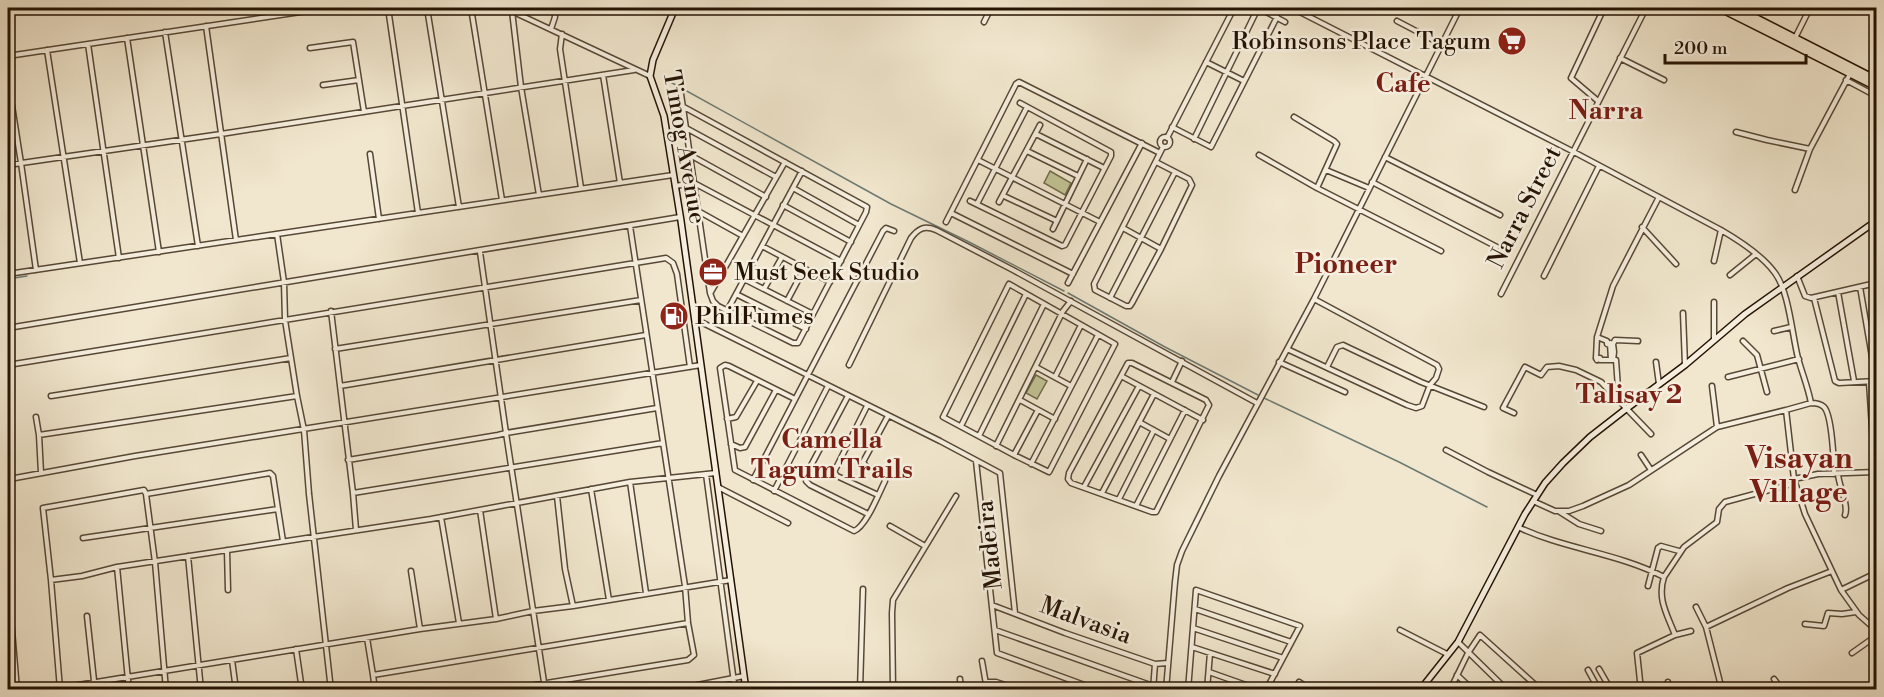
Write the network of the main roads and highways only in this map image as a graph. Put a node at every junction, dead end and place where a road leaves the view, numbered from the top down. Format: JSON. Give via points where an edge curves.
{"nodes":[{"id":1,"x":675,"y":8,"type":"edge"},
{"id":2,"x":1721,"y":8,"type":"edge"},
{"id":3,"x":1735,"y":8,"type":"edge"},
{"id":4,"x":1852,"y":70,"type":"junction"},
{"id":5,"x":1876,"y":80,"type":"edge"},
{"id":6,"x":1876,"y":86,"type":"edge"},
{"id":7,"x":1876,"y":221,"type":"edge"},
{"id":8,"x":746,"y":690,"type":"edge"},
{"id":9,"x":1420,"y":690,"type":"edge"}],
"edges":[{"from":1,"to":8,"type":"main road","name":"Timog Avenue","via":[[650,76],[664,116],[675,186]]},
{"from":2,"to":4,"type":"highway"},
{"from":3,"to":4,"type":"highway"},
{"from":4,"to":5,"type":"highway"},
{"from":4,"to":6,"type":"highway"},
{"from":7,"to":9,"type":"main road","via":[[1745,314],[1590,437],[1563,463],[1517,527],[1458,642]]}]}
